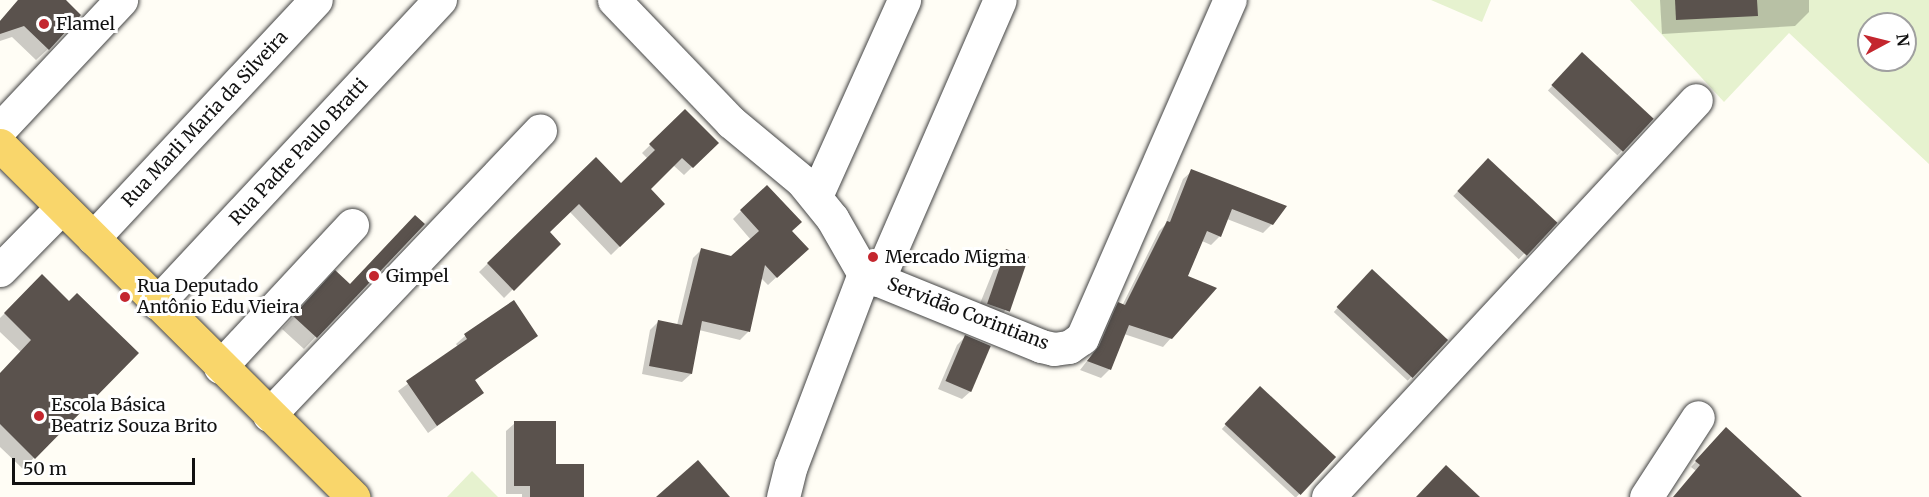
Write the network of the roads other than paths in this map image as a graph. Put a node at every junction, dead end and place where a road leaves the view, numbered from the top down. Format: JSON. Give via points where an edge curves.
{"nodes":[{"id":1,"x":122,"y":0,"type":"edge"},
{"id":2,"x":316,"y":0,"type":"edge"},
{"id":3,"x":440,"y":0,"type":"edge"},
{"id":4,"x":614,"y":0,"type":"edge"},
{"id":5,"x":904,"y":0,"type":"edge"},
{"id":6,"x":1000,"y":0,"type":"edge"},
{"id":7,"x":1230,"y":0,"type":"edge"},
{"id":8,"x":1696,"y":100,"type":"dead end"},
{"id":9,"x":0,"y":129,"type":"edge"},
{"id":10,"x":540,"y":130,"type":"dead end"},
{"id":11,"x":0,"y":145,"type":"edge"},
{"id":12,"x":816,"y":196,"type":"junction"},
{"id":13,"x":62,"y":207,"type":"junction"},
{"id":14,"x":352,"y":225,"type":"dead end"},
{"id":15,"x":93,"y":238,"type":"junction"},
{"id":16,"x":0,"y":270,"type":"edge"},
{"id":17,"x":871,"y":277,"type":"junction"},
{"id":18,"x":157,"y":303,"type":"junction"},
{"id":19,"x":220,"y":367,"type":"junction"},
{"id":20,"x":269,"y":415,"type":"junction"},
{"id":21,"x":1698,"y":417,"type":"dead end"},
{"id":22,"x":353,"y":497,"type":"edge"},
{"id":23,"x":783,"y":497,"type":"edge"},
{"id":24,"x":1328,"y":497,"type":"edge"},
{"id":25,"x":1646,"y":497,"type":"edge"}],
"edges":[{"from":1,"to":9,"type":"street"},
{"from":2,"to":15,"type":"street","name":"Rua Marli Maria da Silveira"},
{"from":3,"to":18,"type":"street","name":"Rua Padre Paulo Bratti"},
{"from":4,"to":12,"type":"street","via":[[731,122]]},
{"from":5,"to":12,"type":"street"},
{"from":6,"to":17,"type":"street"},
{"from":7,"to":17,"type":"street","name":"Servidão Corintians","via":[[1082,338],[1069,347],[1041,346]]},
{"from":8,"to":24,"type":"street"},
{"from":10,"to":20,"type":"street"},
{"from":11,"to":13,"type":"main road"},
{"from":12,"to":17,"type":"street"},
{"from":13,"to":15,"type":"main road"},
{"from":13,"to":16,"type":"street"},
{"from":14,"to":19,"type":"street"},
{"from":15,"to":18,"type":"main road"},
{"from":17,"to":23,"type":"street","name":"Servidão Corintians","via":[[791,466]]},
{"from":18,"to":19,"type":"main road"},
{"from":19,"to":20,"type":"main road"},
{"from":20,"to":22,"type":"main road"},
{"from":21,"to":25,"type":"street"}]}
